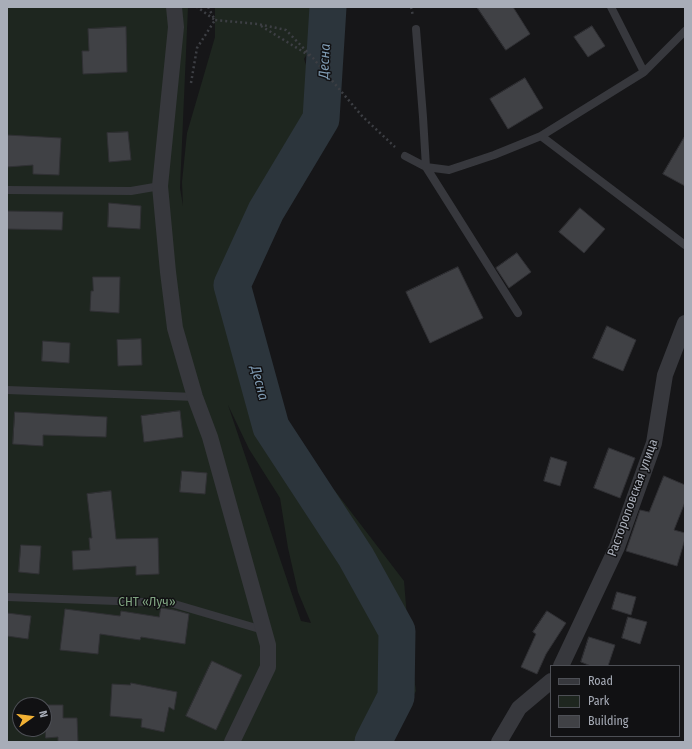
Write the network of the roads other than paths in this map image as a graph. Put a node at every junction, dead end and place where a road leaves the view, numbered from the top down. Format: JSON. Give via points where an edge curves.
{"nodes":[{"id":1,"x":174,"y":7,"type":"edge"},
{"id":2,"x":611,"y":7,"type":"edge"},
{"id":3,"x":416,"y":29,"type":"dead end"},
{"id":4,"x":685,"y":31,"type":"edge"},
{"id":5,"x":644,"y":72,"type":"junction"},
{"id":6,"x":541,"y":136,"type":"junction"},
{"id":7,"x":404,"y":156,"type":"road end"},
{"id":8,"x":426,"y":167,"type":"junction"},
{"id":9,"x":160,"y":186,"type":"junction"},
{"id":10,"x":7,"y":190,"type":"edge"},
{"id":11,"x":685,"y":245,"type":"edge"},
{"id":12,"x":518,"y":313,"type":"dead end"},
{"id":13,"x":685,"y":323,"type":"edge"},
{"id":14,"x":7,"y":390,"type":"edge"},
{"id":15,"x":195,"y":396,"type":"junction"},
{"id":16,"x":7,"y":597,"type":"edge"},
{"id":17,"x":263,"y":630,"type":"junction"},
{"id":18,"x":561,"y":665,"type":"edge"},
{"id":19,"x":550,"y":682,"type":"edge"},
{"id":20,"x":232,"y":742,"type":"edge"},
{"id":21,"x":499,"y":742,"type":"edge"}],
"edges":[{"from":1,"to":9,"type":"street","via":[[176,27]]},
{"from":2,"to":5,"type":"lane"},
{"from":3,"to":8,"type":"lane"},
{"from":4,"to":5,"type":"lane"},
{"from":5,"to":6,"type":"lane"},
{"from":6,"to":8,"type":"lane","via":[[449,170]]},
{"from":6,"to":11,"type":"lane"},
{"from":7,"to":8,"type":"lane"},
{"from":8,"to":12,"type":"lane"},
{"from":9,"to":10,"type":"lane","via":[[131,190]]},
{"from":9,"to":15,"type":"street","via":[[175,328]]},
{"from":13,"to":18,"type":"street","name":"Растороповская улица","via":[[665,375],[654,443],[617,547]]},
{"from":14,"to":15,"type":"lane"},
{"from":15,"to":17,"type":"street","via":[[210,437]]},
{"from":16,"to":17,"type":"lane","via":[[171,603]]},
{"from":17,"to":20,"type":"street","via":[[268,645],[268,667]]},
{"from":19,"to":21,"type":"street","via":[[519,708]]}]}
